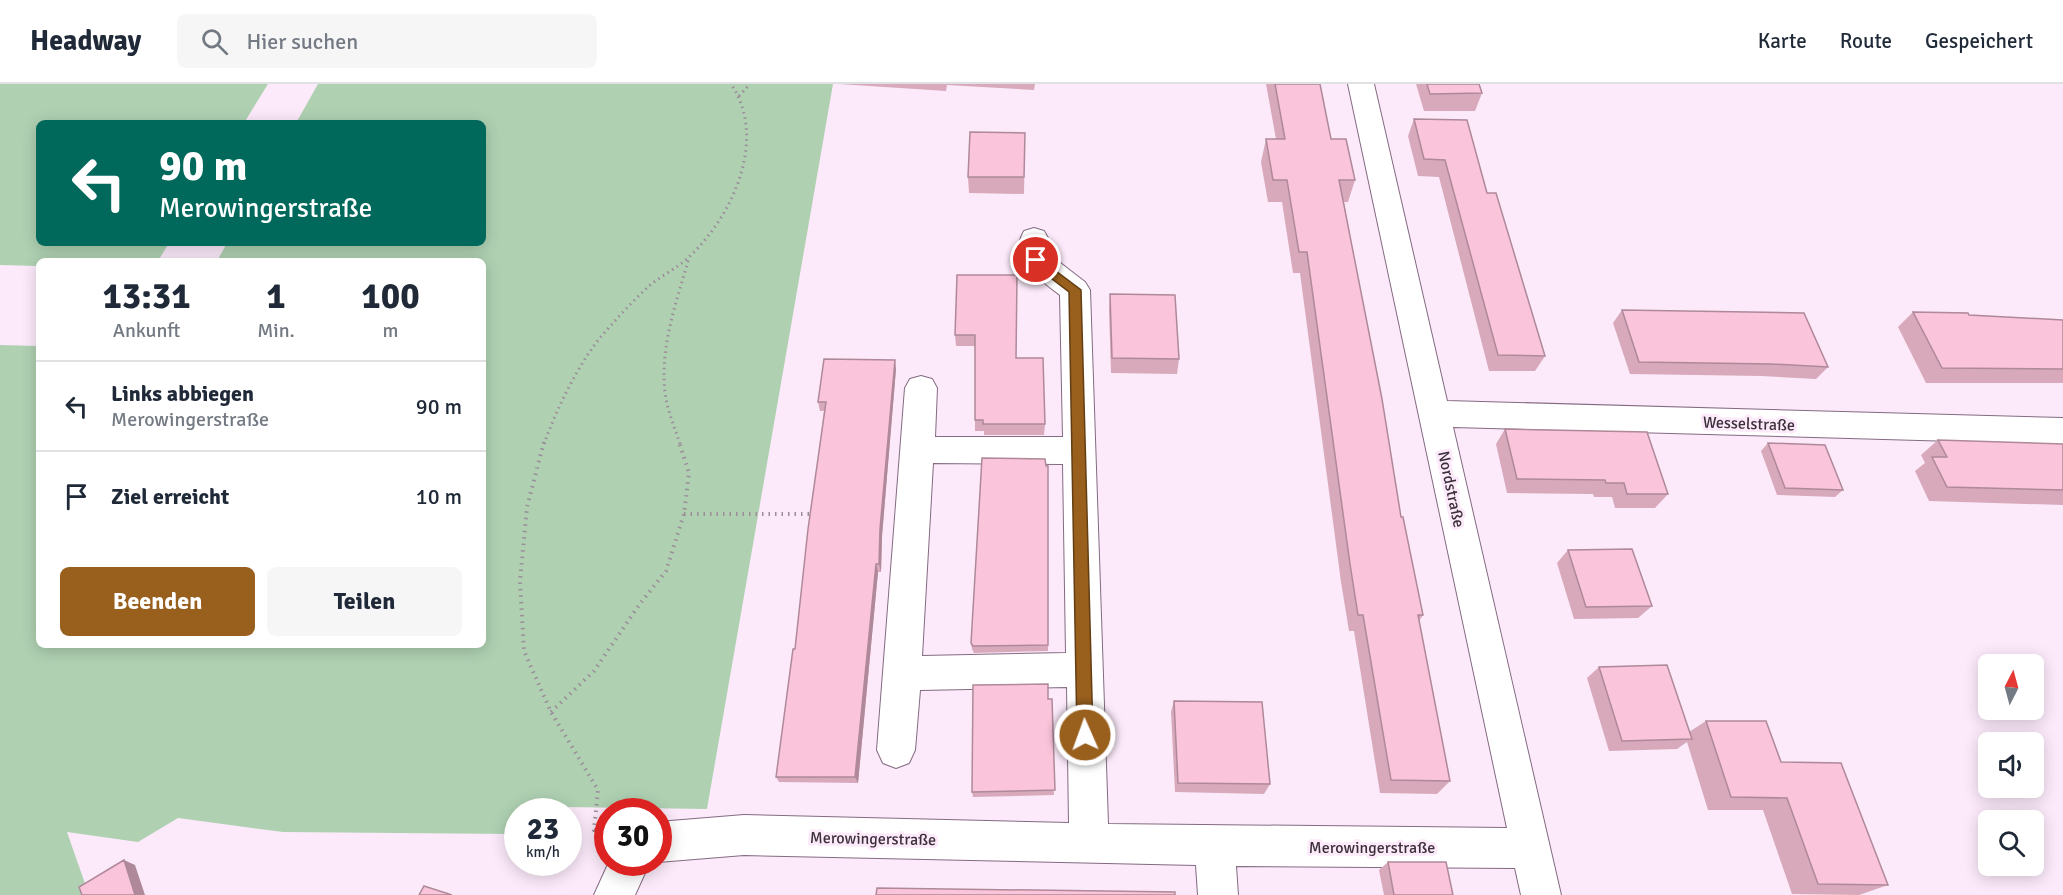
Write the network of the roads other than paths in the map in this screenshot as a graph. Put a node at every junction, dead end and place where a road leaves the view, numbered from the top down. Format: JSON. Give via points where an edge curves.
{"nodes":[{"id":1,"x":1361,"y":84,"type":"edge"},
{"id":2,"x":1034,"y":238,"type":"dead end"},
{"id":3,"x":921,"y":388,"type":"dead end"},
{"id":4,"x":1436,"y":414,"type":"junction"},
{"id":5,"x":2063,"y":432,"type":"edge"},
{"id":6,"x":918,"y":450,"type":"junction"},
{"id":7,"x":1080,"y":451,"type":"junction"},
{"id":8,"x":1083,"y":670,"type":"junction"},
{"id":9,"x":903,"y":673,"type":"junction"},
{"id":10,"x":896,"y":750,"type":"dead end"},
{"id":11,"x":672,"y":841,"type":"edge"},
{"id":12,"x":1089,"y":843,"type":"junction"},
{"id":13,"x":1214,"y":846,"type":"junction"},
{"id":14,"x":1530,"y":848,"type":"junction"},
{"id":15,"x":623,"y":876,"type":"edge"},
{"id":16,"x":614,"y":895,"type":"edge"},
{"id":17,"x":1218,"y":895,"type":"edge"},
{"id":18,"x":1541,"y":895,"type":"edge"}],
"edges":[{"from":1,"to":4,"type":"street","name":"Nordstraße"},
{"from":2,"to":7,"type":"street","via":[[1036,260],[1075,290]]},
{"from":3,"to":6,"type":"street"},
{"from":4,"to":5,"type":"street","name":"Wesselstraße"},
{"from":4,"to":14,"type":"street","name":"Nordstraße"},
{"from":6,"to":7,"type":"street"},
{"from":6,"to":9,"type":"street"},
{"from":7,"to":8,"type":"street"},
{"from":8,"to":9,"type":"street"},
{"from":8,"to":12,"type":"street"},
{"from":9,"to":10,"type":"street"},
{"from":11,"to":12,"type":"street","name":"Merowingerstraße","via":[[744,835]]},
{"from":12,"to":13,"type":"street","name":"Merowingerstraße"},
{"from":13,"to":14,"type":"street","name":"Merowingerstraße"},
{"from":13,"to":17,"type":"street"},
{"from":14,"to":18,"type":"street","name":"Nordstraße"},
{"from":15,"to":16,"type":"street"}]}
